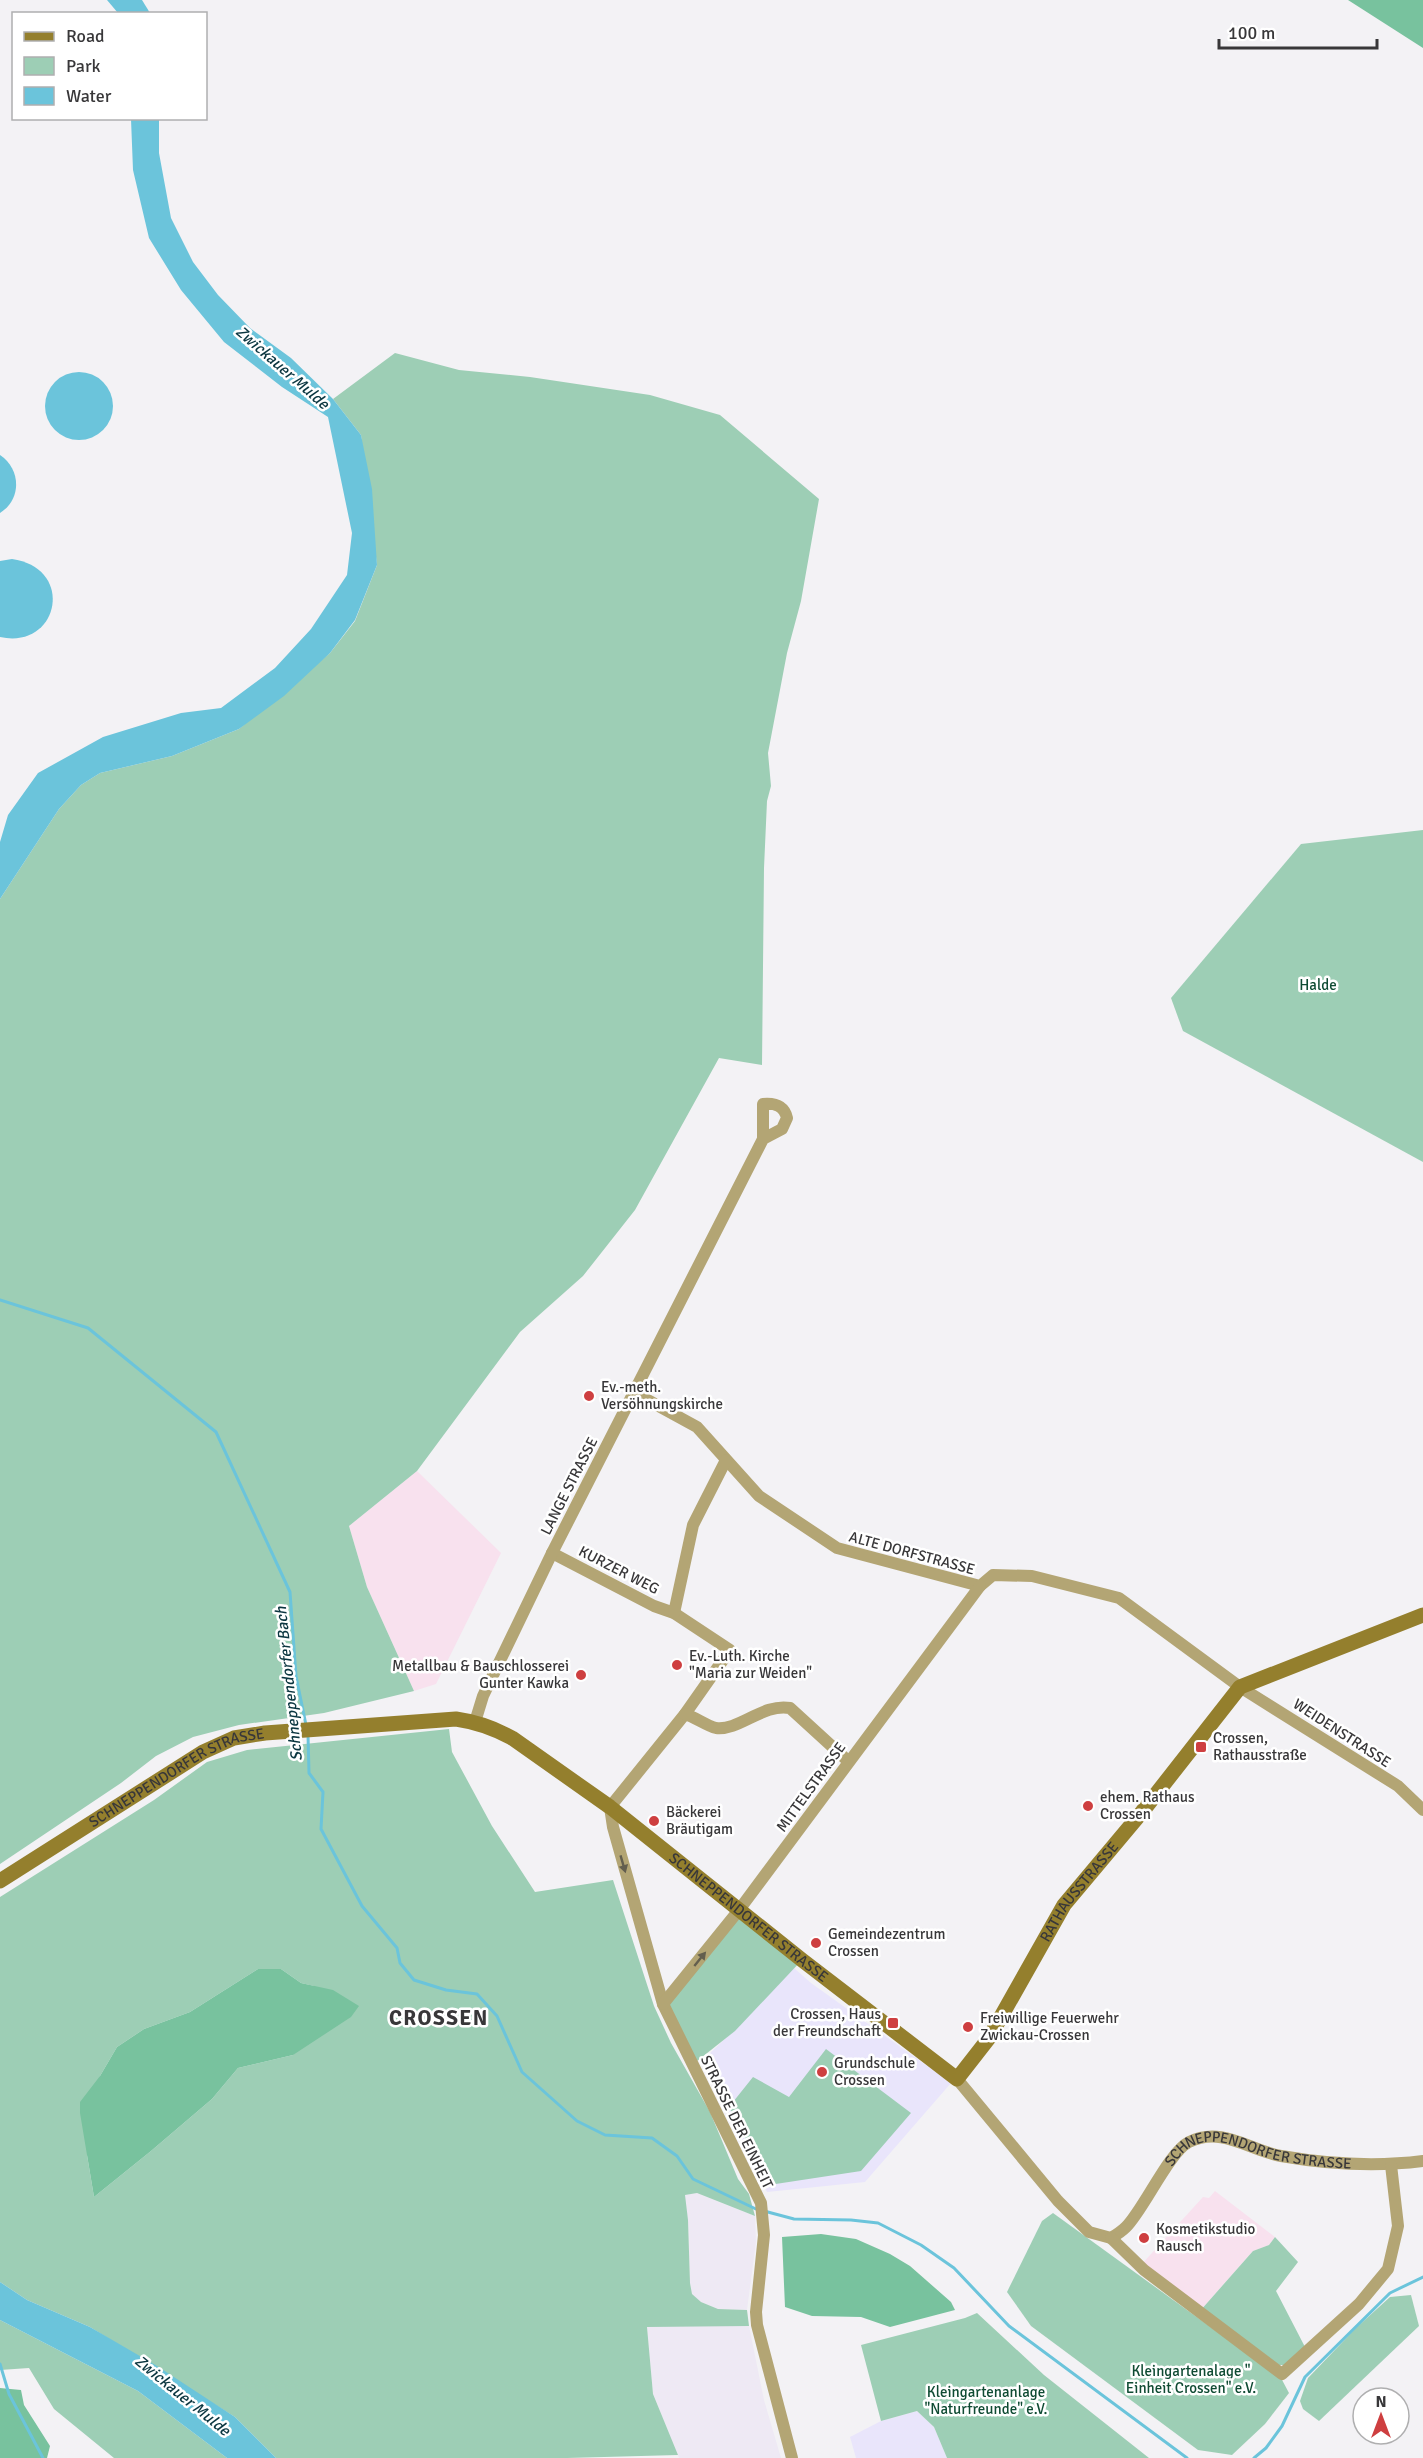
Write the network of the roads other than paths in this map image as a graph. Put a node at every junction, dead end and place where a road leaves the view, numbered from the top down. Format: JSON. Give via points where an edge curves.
{"nodes":[{"id":1,"x":763,"y":1139,"type":"dead end"},
{"id":2,"x":633,"y":1392,"type":"junction"},
{"id":3,"x":726,"y":1460,"type":"junction"},
{"id":4,"x":552,"y":1553,"type":"junction"},
{"id":5,"x":980,"y":1586,"type":"junction"},
{"id":6,"x":674,"y":1613,"type":"junction"},
{"id":7,"x":1423,"y":1615,"type":"edge"},
{"id":8,"x":1240,"y":1687,"type":"junction"},
{"id":9,"x":686,"y":1714,"type":"junction"},
{"id":10,"x":475,"y":1722,"type":"junction"},
{"id":11,"x":848,"y":1761,"type":"junction"},
{"id":12,"x":610,"y":1807,"type":"junction"},
{"id":13,"x":1423,"y":1809,"type":"edge"},
{"id":14,"x":0,"y":1881,"type":"edge"},
{"id":15,"x":739,"y":1910,"type":"junction"},
{"id":16,"x":663,"y":2004,"type":"junction"},
{"id":17,"x":957,"y":2079,"type":"junction"},
{"id":18,"x":1423,"y":2161,"type":"edge"},
{"id":19,"x":1391,"y":2165,"type":"junction"},
{"id":20,"x":1111,"y":2238,"type":"junction"},
{"id":21,"x":792,"y":2458,"type":"edge"}],
"edges":[{"from":1,"to":2,"type":"street","name":"LANGE STRASSE"},
{"from":2,"to":3,"type":"street","name":"ALTE DORFSTRASSE","via":[[697,1427]]},
{"from":2,"to":4,"type":"street","name":"LANGE STRASSE"},
{"from":3,"to":5,"type":"street","name":"ALTE DORFSTRASSE","via":[[759,1496],[837,1548]]},
{"from":3,"to":6,"type":"street","via":[[693,1525]]},
{"from":4,"to":6,"type":"street","name":"KURZER WEG"},
{"from":4,"to":10,"type":"street","name":"LANGE STRASSE","via":[[483,1696]]},
{"from":5,"to":8,"type":"street","name":"ALTE DORFSTRASSE","via":[[993,1575],[1032,1576],[1119,1598]]},
{"from":5,"to":11,"type":"street","name":"MITTELSTRASSE"},
{"from":6,"to":9,"type":"street","name":"KURZER WEG","via":[[730,1650]]},
{"from":7,"to":8,"type":"street"},
{"from":8,"to":13,"type":"street","name":"WEIDENSTRASSE","via":[[1398,1786]]},
{"from":8,"to":17,"type":"street","name":"RATHAUSSTRASSE","via":[[1064,1905],[989,2038]]},
{"from":9,"to":11,"type":"street","via":[[718,1728],[778,1706],[790,1708]]},
{"from":9,"to":12,"type":"street"},
{"from":10,"to":12,"type":"street","name":"SCHNEPPENDORFER STRASSE","via":[[512,1738]]},
{"from":10,"to":14,"type":"street","name":"SCHNEPPENDORFER STRASSE","via":[[456,1719],[234,1738],[203,1752]]},
{"from":11,"to":15,"type":"street","name":"MITTELSTRASSE"},
{"from":12,"to":15,"type":"street","name":"SCHNEPPENDORFER STRASSE"},
{"from":12,"to":16,"type":"street","name":"STRASSE DER EINHEIT","one_way":true},
{"from":16,"to":15,"type":"street","name":"MITTELSTRASSE","one_way":true},
{"from":15,"to":17,"type":"street","name":"SCHNEPPENDORFER STRASSE"},
{"from":16,"to":21,"type":"street","name":"STRASSE DER EINHEIT","via":[[761,2203],[764,2235],[757,2325]]},
{"from":17,"to":20,"type":"street","name":"SCHNEPPENDORFER STRASSE","via":[[1058,2201],[1089,2232]]},
{"from":18,"to":19,"type":"street","name":"SCHNEPPENDORFER STRASSE"},
{"from":19,"to":20,"type":"street","name":"SCHNEPPENDORFER STRASSE","via":[[1280,2156],[1214,2135],[1187,2143],[1127,2226]]},
{"from":19,"to":20,"type":"street","via":[[1398,2226],[1388,2269],[1359,2304],[1282,2374],[1144,2270]]}]}
